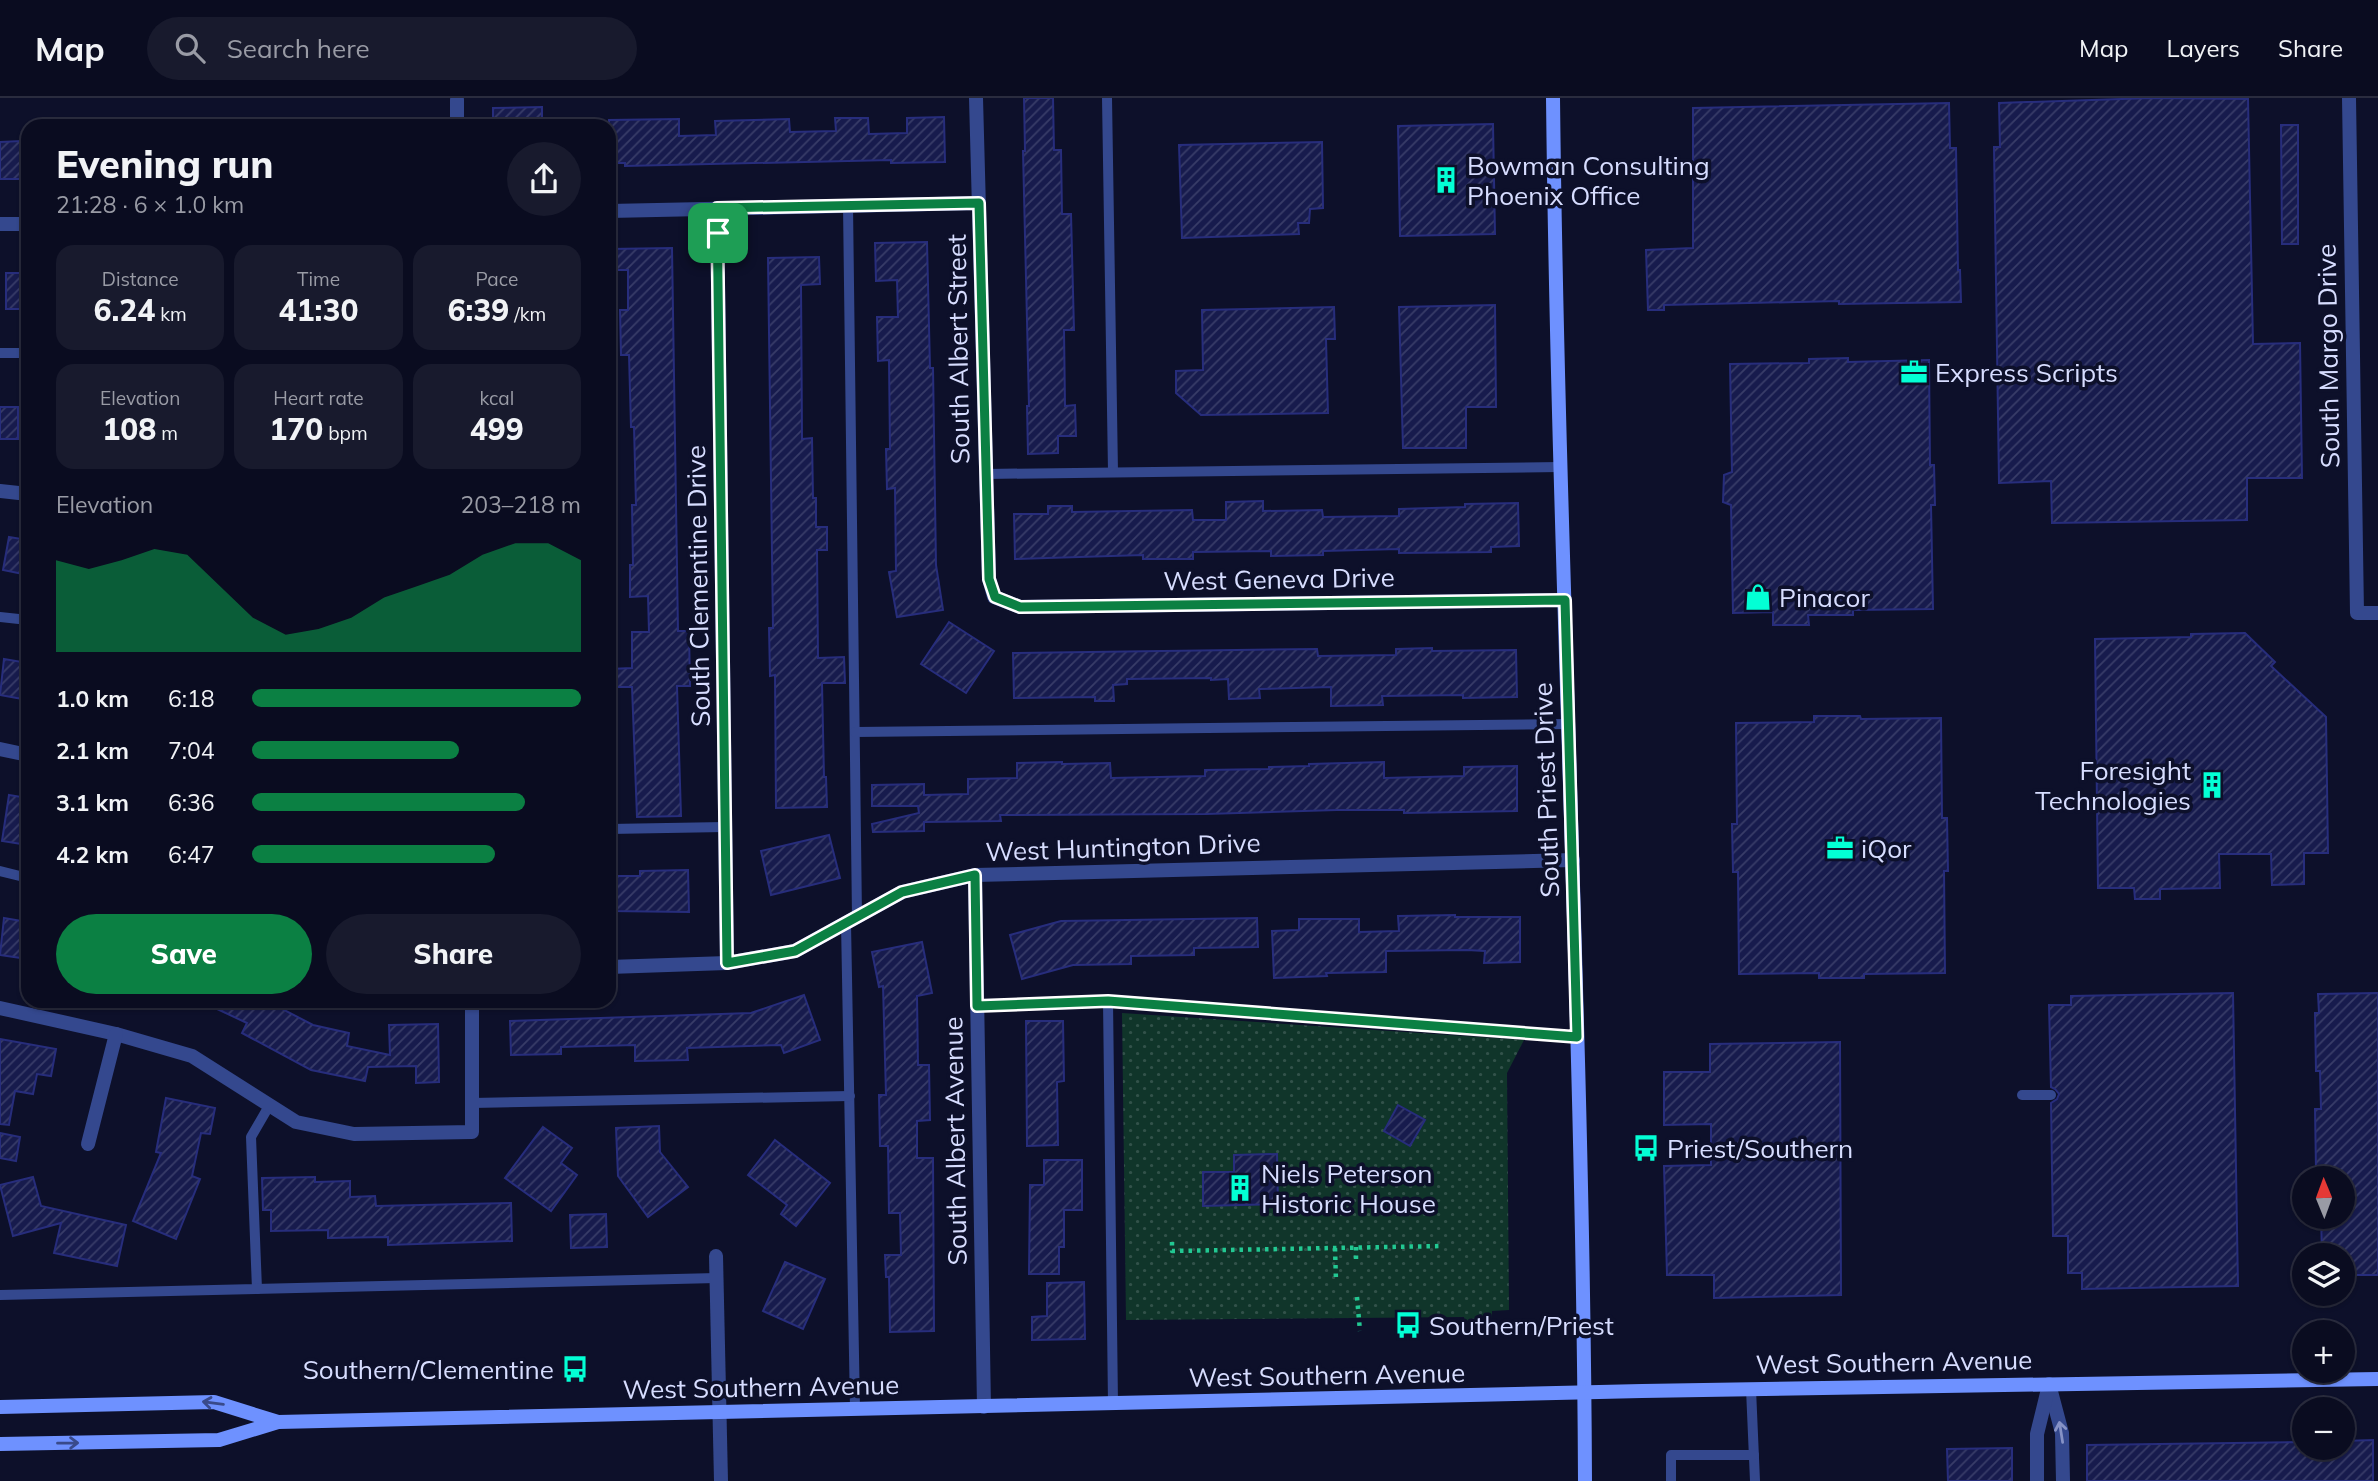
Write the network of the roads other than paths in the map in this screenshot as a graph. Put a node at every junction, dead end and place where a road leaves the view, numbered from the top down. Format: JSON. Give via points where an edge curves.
{"nodes":[{"id":1,"x":976,"y":98,"type":"edge"},
{"id":2,"x":1107,"y":98,"type":"edge"},
{"id":3,"x":1553,"y":98,"type":"edge"},
{"id":4,"x":2349,"y":98,"type":"edge"},
{"id":5,"x":457,"y":100,"type":"edge"},
{"id":6,"x":457,"y":119,"type":"edge"},
{"id":7,"x":979,"y":203,"type":"junction"},
{"id":8,"x":848,"y":205,"type":"junction"},
{"id":9,"x":717,"y":208,"type":"junction"},
{"id":10,"x":616,"y":211,"type":"edge"},
{"id":11,"x":0,"y":224,"type":"edge"},
{"id":12,"x":21,"y":224,"type":"edge"},
{"id":13,"x":0,"y":353,"type":"edge"},
{"id":14,"x":21,"y":353,"type":"edge"},
{"id":15,"x":1561,"y":467,"type":"junction"},
{"id":16,"x":1113,"y":472,"type":"junction"},
{"id":17,"x":986,"y":474,"type":"junction"},
{"id":18,"x":0,"y":491,"type":"edge"},
{"id":19,"x":21,"y":493,"type":"edge"},
{"id":20,"x":995,"y":597,"type":"joint"},
{"id":21,"x":1565,"y":600,"type":"junction"},
{"id":22,"x":2378,"y":613,"type":"edge"},
{"id":23,"x":0,"y":617,"type":"edge"},
{"id":24,"x":21,"y":619,"type":"edge"},
{"id":25,"x":1569,"y":724,"type":"junction"},
{"id":26,"x":855,"y":732,"type":"junction"},
{"id":27,"x":0,"y":749,"type":"edge"},
{"id":28,"x":21,"y":754,"type":"edge"},
{"id":29,"x":725,"y":827,"type":"junction"},
{"id":30,"x":616,"y":829,"type":"edge"},
{"id":31,"x":1573,"y":860,"type":"junction"},
{"id":32,"x":0,"y":871,"type":"edge"},
{"id":33,"x":975,"y":875,"type":"junction"},
{"id":34,"x":21,"y":876,"type":"edge"},
{"id":35,"x":852,"y":920,"type":"junction"},
{"id":36,"x":727,"y":963,"type":"junction"},
{"id":37,"x":616,"y":967,"type":"edge"},
{"id":38,"x":1108,"y":1001,"type":"junction"},
{"id":39,"x":977,"y":1006,"type":"junction"},
{"id":40,"x":0,"y":1008,"type":"edge"},
{"id":41,"x":472,"y":1008,"type":"edge"},
{"id":42,"x":116,"y":1034,"type":"junction"},
{"id":43,"x":1577,"y":1037,"type":"junction"},
{"id":44,"x":2022,"y":1095,"type":"dead end"},
{"id":45,"x":2051,"y":1095,"type":"dead end"},
{"id":46,"x":850,"y":1096,"type":"junction"},
{"id":47,"x":472,"y":1103,"type":"junction"},
{"id":48,"x":269,"y":1105,"type":"junction"},
{"id":49,"x":88,"y":1144,"type":"dead end"},
{"id":50,"x":716,"y":1256,"type":"dead end"},
{"id":51,"x":717,"y":1278,"type":"junction"},
{"id":52,"x":257,"y":1289,"type":"junction"},
{"id":53,"x":0,"y":1295,"type":"edge"},
{"id":54,"x":2378,"y":1379,"type":"edge"},
{"id":55,"x":2049,"y":1384,"type":"junction"},
{"id":56,"x":1751,"y":1390,"type":"junction"},
{"id":57,"x":1584,"y":1394,"type":"junction"},
{"id":58,"x":1113,"y":1404,"type":"junction"},
{"id":59,"x":0,"y":1407,"type":"edge"},
{"id":60,"x":984,"y":1407,"type":"junction"},
{"id":61,"x":855,"y":1409,"type":"junction"},
{"id":62,"x":719,"y":1413,"type":"junction"},
{"id":63,"x":278,"y":1422,"type":"junction"},
{"id":64,"x":0,"y":1444,"type":"edge"},
{"id":65,"x":1754,"y":1455,"type":"junction"},
{"id":66,"x":721,"y":1481,"type":"edge"},
{"id":67,"x":1585,"y":1481,"type":"edge"},
{"id":68,"x":1671,"y":1481,"type":"edge"},
{"id":69,"x":1755,"y":1481,"type":"edge"},
{"id":70,"x":2037,"y":1481,"type":"edge"},
{"id":71,"x":2063,"y":1481,"type":"edge"}],
"edges":[{"from":1,"to":7,"type":"street","name":"South Albert Street"},
{"from":2,"to":16,"type":"lane"},
{"from":3,"to":15,"type":"main road","name":"South Priest Drive"},
{"from":4,"to":22,"type":"street","name":"South Margo Drive","via":[[2357,613]]},
{"from":5,"to":6,"type":"street"},
{"from":7,"to":8,"type":"street"},
{"from":7,"to":17,"type":"street","name":"South Albert Street"},
{"from":8,"to":9,"type":"street"},
{"from":8,"to":26,"type":"lane"},
{"from":9,"to":10,"type":"street"},
{"from":9,"to":29,"type":"street","name":"South Clementine Drive"},
{"from":11,"to":12,"type":"street"},
{"from":13,"to":14,"type":"lane"},
{"from":15,"to":16,"type":"lane"},
{"from":15,"to":21,"type":"main road","name":"South Priest Drive"},
{"from":16,"to":17,"type":"lane"},
{"from":17,"to":20,"type":"street","name":"South Albert Street","via":[[989,579]]},
{"from":18,"to":19,"type":"street"},
{"from":20,"to":21,"type":"street","name":"West Geneva Drive","via":[[1020,607]]},
{"from":21,"to":25,"type":"main road","name":"South Priest Drive"},
{"from":23,"to":24,"type":"lane"},
{"from":25,"to":26,"type":"lane"},
{"from":25,"to":31,"type":"main road","name":"South Priest Drive"},
{"from":26,"to":35,"type":"lane"},
{"from":27,"to":28,"type":"street"},
{"from":29,"to":30,"type":"lane"},
{"from":29,"to":36,"type":"street","name":"South Clementine Drive"},
{"from":31,"to":33,"type":"street","name":"West Huntington Drive"},
{"from":31,"to":43,"type":"main road","name":"South Priest Drive"},
{"from":32,"to":34,"type":"lane"},
{"from":33,"to":35,"type":"street","name":"West Huntington Drive","via":[[902,892]]},
{"from":33,"to":39,"type":"street","name":"South Albert Avenue"},
{"from":35,"to":36,"type":"street","name":"West Huntington Drive","via":[[795,951]]},
{"from":35,"to":46,"type":"lane"},
{"from":36,"to":37,"type":"street","name":"West Huntington Drive"},
{"from":38,"to":39,"type":"lane"},
{"from":38,"to":43,"type":"lane"},
{"from":38,"to":58,"type":"lane"},
{"from":39,"to":60,"type":"street","name":"South Albert Avenue"},
{"from":40,"to":42,"type":"street"},
{"from":41,"to":47,"type":"street"},
{"from":42,"to":48,"type":"street","via":[[192,1056]]},
{"from":42,"to":49,"type":"street"},
{"from":43,"to":57,"type":"main road","name":"South Priest Drive"},
{"from":44,"to":45,"type":"lane"},
{"from":46,"to":47,"type":"lane"},
{"from":46,"to":61,"type":"lane"},
{"from":47,"to":48,"type":"street","via":[[472,1132],[354,1134],[296,1122]]},
{"from":48,"to":52,"type":"lane","via":[[251,1137]]},
{"from":50,"to":51,"type":"street"},
{"from":51,"to":52,"type":"lane"},
{"from":51,"to":62,"type":"street"},
{"from":52,"to":53,"type":"lane"},
{"from":54,"to":55,"type":"main road","name":"West Southern Avenue"},
{"from":55,"to":56,"type":"main road","name":"West Southern Avenue"},
{"from":55,"to":70,"type":"street","via":[[2037,1434]]},
{"from":71,"to":55,"type":"street","one_way":true,"via":[[2062,1433]]},
{"from":56,"to":57,"type":"main road","name":"West Southern Avenue"},
{"from":56,"to":65,"type":"lane"},
{"from":57,"to":58,"type":"main road","name":"West Southern Avenue"},
{"from":57,"to":67,"type":"main road","name":"South Priest Drive"},
{"from":58,"to":60,"type":"main road","name":"West Southern Avenue"},
{"from":63,"to":59,"type":"main road","name":"West Southern Avenue","one_way":true,"via":[[215,1402]]},
{"from":60,"to":61,"type":"main road","name":"West Southern Avenue"},
{"from":61,"to":62,"type":"main road","name":"West Southern Avenue"},
{"from":62,"to":63,"type":"main road","name":"West Southern Avenue"},
{"from":62,"to":66,"type":"street"},
{"from":64,"to":63,"type":"main road","name":"West Southern Avenue","one_way":true,"via":[[219,1440]]},
{"from":65,"to":68,"type":"lane","via":[[1671,1455]]},
{"from":65,"to":69,"type":"lane"}]}
